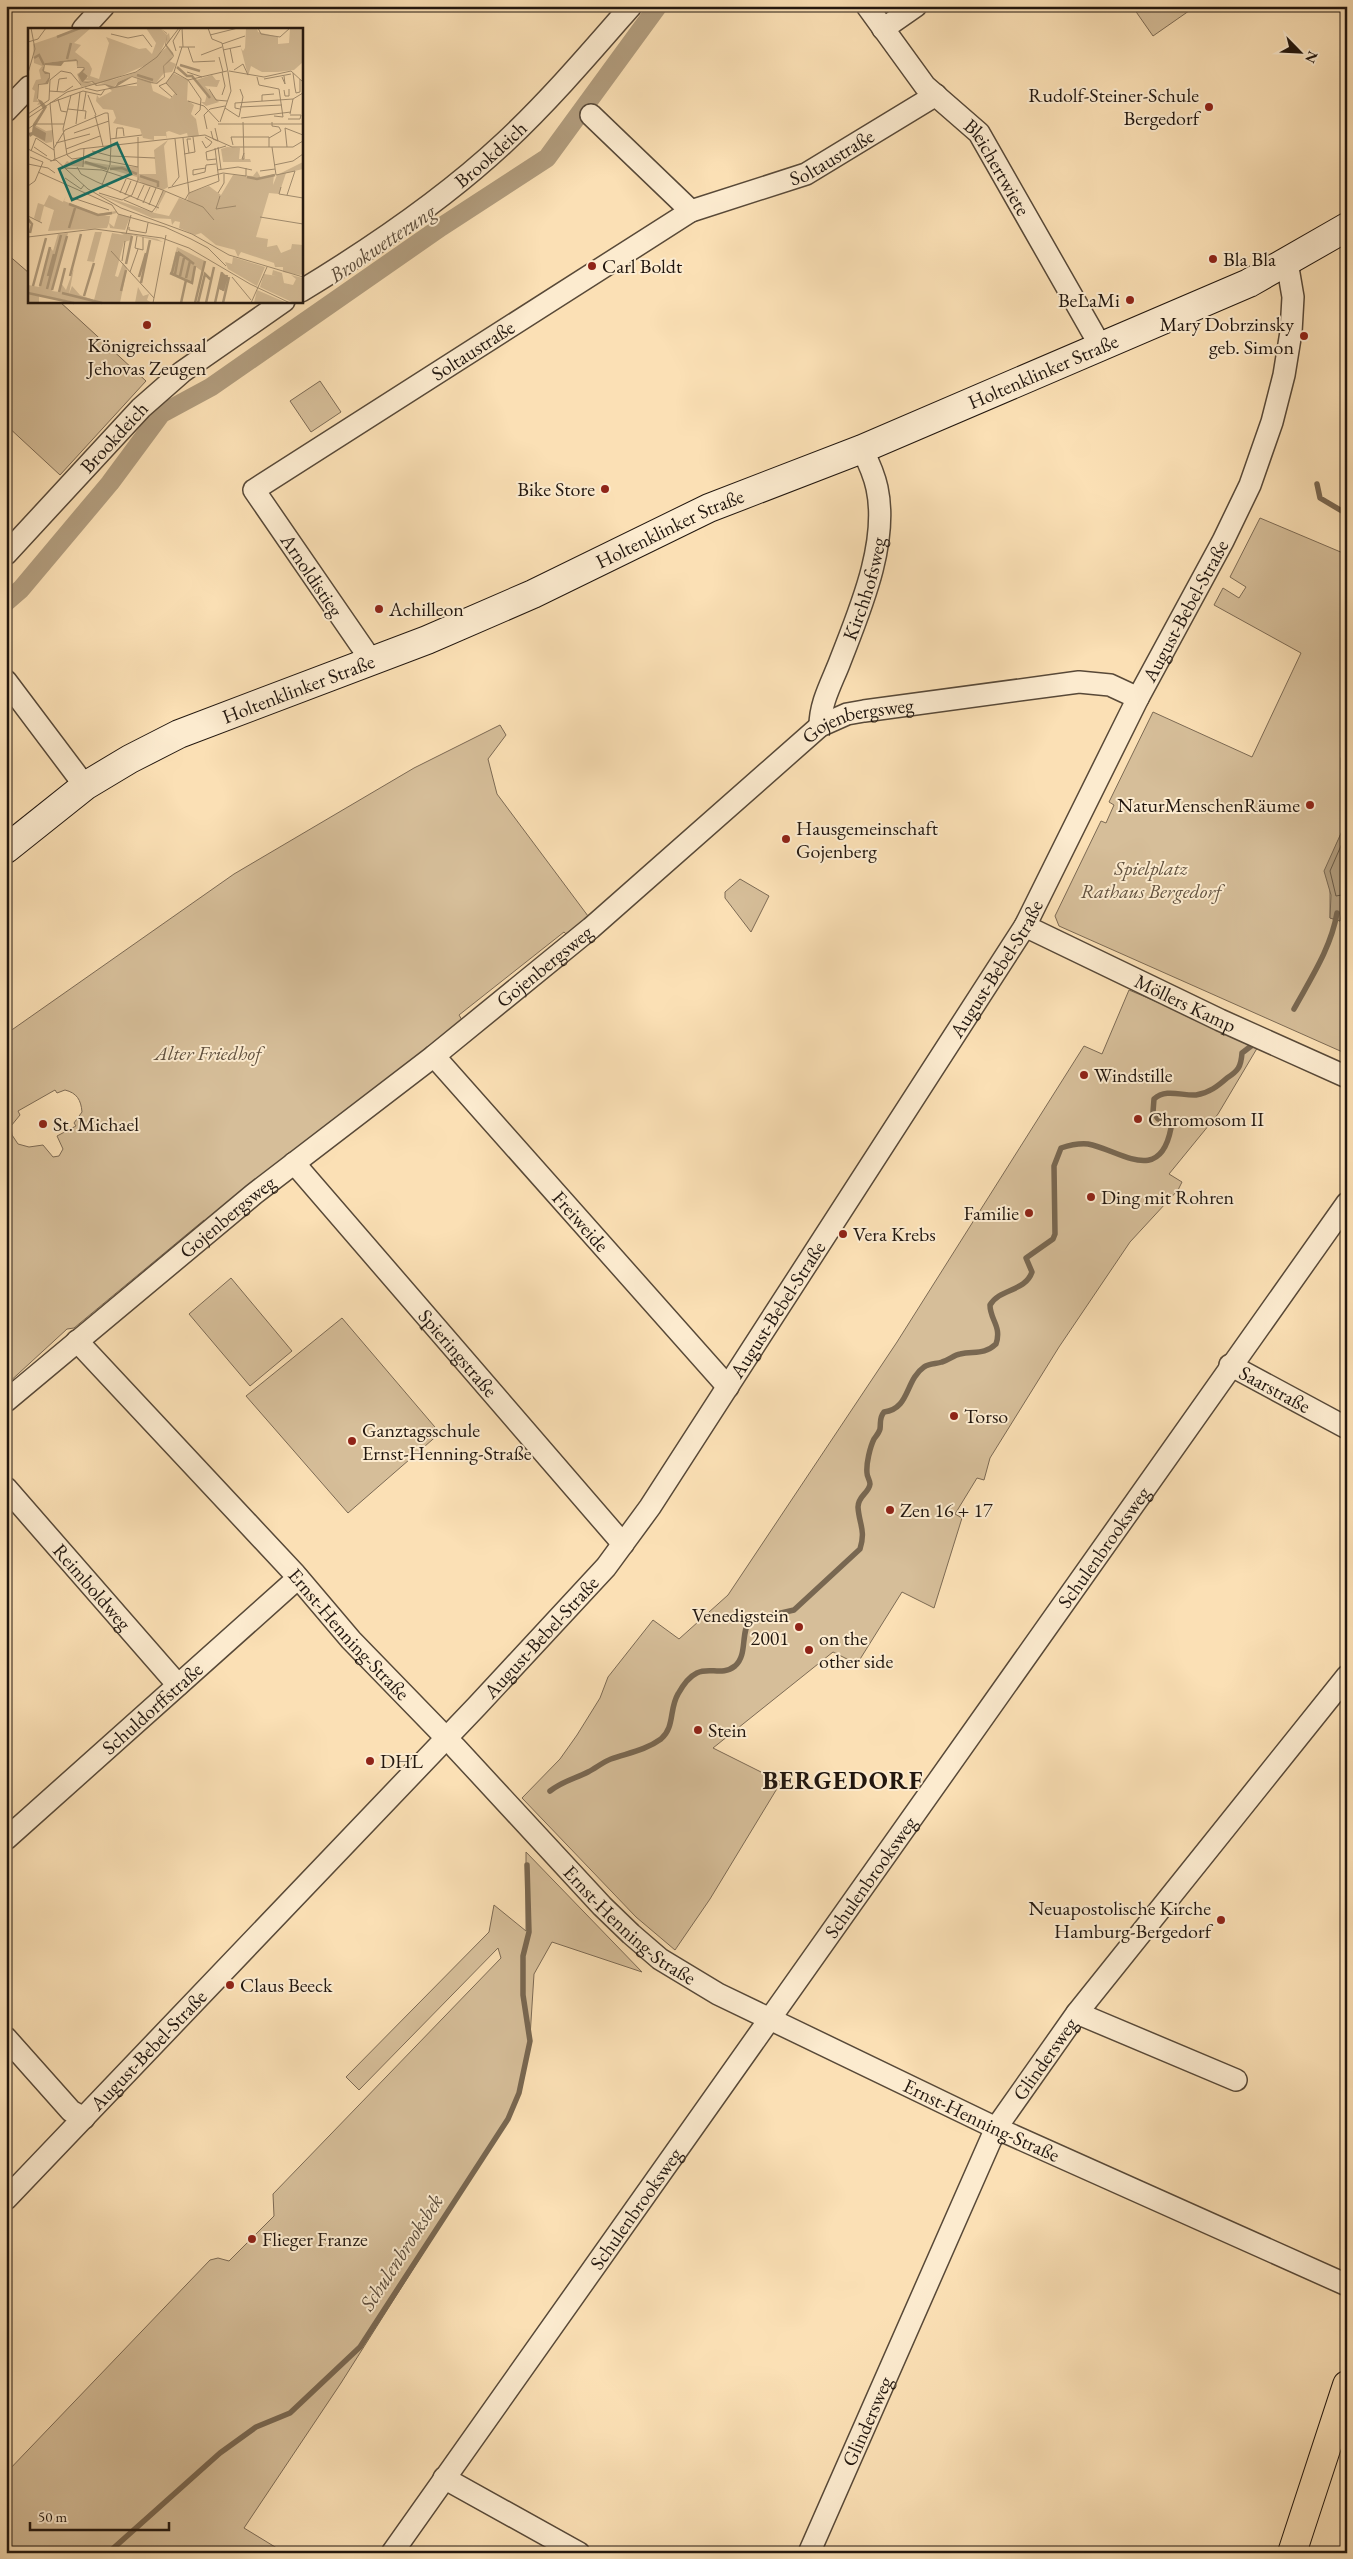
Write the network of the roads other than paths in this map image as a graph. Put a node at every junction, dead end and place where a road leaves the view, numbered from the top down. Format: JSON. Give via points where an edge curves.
{"nodes":[{"id":1,"x":104,"y":6,"type":"edge"},
{"id":2,"x":631,"y":6,"type":"edge"},
{"id":3,"x":867,"y":6,"type":"edge"},
{"id":4,"x":916,"y":6,"type":"edge"},
{"id":5,"x":84,"y":28,"type":"edge"},
{"id":6,"x":884,"y":29,"type":"junction"},
{"id":7,"x":26,"y":94,"type":"edge"},
{"id":8,"x":936,"y":95,"type":"junction"},
{"id":9,"x":6,"y":111,"type":"edge"},
{"id":10,"x":591,"y":115,"type":"dead end"},
{"id":11,"x":691,"y":211,"type":"junction"},
{"id":12,"x":1347,"y":228,"type":"edge"},
{"id":13,"x":1287,"y":262,"type":"junction"},
{"id":14,"x":302,"y":290,"type":"edge"},
{"id":15,"x":276,"y":303,"type":"edge"},
{"id":16,"x":1101,"y":347,"type":"junction"},
{"id":17,"x":862,"y":449,"type":"junction"},
{"id":18,"x":254,"y":490,"type":"joint"},
{"id":19,"x":6,"y":554,"type":"edge"},
{"id":20,"x":371,"y":660,"type":"junction"},
{"id":21,"x":6,"y":681,"type":"edge"},
{"id":22,"x":1138,"y":698,"type":"junction"},
{"id":23,"x":820,"y":726,"type":"junction"},
{"id":24,"x":85,"y":786,"type":"junction"},
{"id":25,"x":6,"y":849,"type":"edge"},
{"id":26,"x":1025,"y":926,"type":"junction"},
{"id":27,"x":434,"y":1056,"type":"junction"},
{"id":28,"x":1347,"y":1077,"type":"edge"},
{"id":29,"x":294,"y":1163,"type":"junction"},
{"id":30,"x":1347,"y":1203,"type":"edge"},
{"id":31,"x":77,"y":1340,"type":"junction"},
{"id":32,"x":1230,"y":1365,"type":"junction"},
{"id":33,"x":728,"y":1387,"type":"junction"},
{"id":34,"x":6,"y":1401,"type":"edge"},
{"id":35,"x":1347,"y":1428,"type":"edge"},
{"id":36,"x":6,"y":1488,"type":"edge"},
{"id":37,"x":623,"y":1544,"type":"junction"},
{"id":38,"x":298,"y":1578,"type":"junction"},
{"id":39,"x":1347,"y":1676,"type":"edge"},
{"id":40,"x":178,"y":1685,"type":"junction"},
{"id":41,"x":447,"y":1738,"type":"junction"},
{"id":42,"x":6,"y":1839,"type":"edge"},
{"id":43,"x":1077,"y":2013,"type":"junction"},
{"id":44,"x":768,"y":2019,"type":"junction"},
{"id":45,"x":6,"y":2038,"type":"edge"},
{"id":46,"x":1236,"y":2080,"type":"dead end"},
{"id":47,"x":84,"y":2118,"type":"junction"},
{"id":48,"x":996,"y":2128,"type":"junction"},
{"id":49,"x":6,"y":2199,"type":"edge"},
{"id":50,"x":1347,"y":2285,"type":"edge"},
{"id":51,"x":1347,"y":2385,"type":"edge"},
{"id":52,"x":444,"y":2478,"type":"junction"},
{"id":53,"x":392,"y":2553,"type":"edge"},
{"id":54,"x":579,"y":2553,"type":"edge"},
{"id":55,"x":809,"y":2553,"type":"edge"},
{"id":56,"x":1292,"y":2553,"type":"edge"}],
"edges":[{"from":1,"to":5,"type":"street"},
{"from":2,"to":14,"type":"street","name":"Brookdeich","via":[[552,94],[482,162],[357,257]]},
{"from":3,"to":6,"type":"street","name":"Bleichertwiete"},
{"from":4,"to":6,"type":"street"},
{"from":6,"to":8,"type":"street","name":"Bleichertwiete","via":[[925,86]]},
{"from":7,"to":9,"type":"street"},
{"from":8,"to":11,"type":"street","name":"Soltaustraße","via":[[806,174]]},
{"from":8,"to":16,"type":"street","name":"Bleichertwiete","via":[[979,133]]},
{"from":10,"to":11,"type":"street"},
{"from":11,"to":18,"type":"street","name":"Soltaustraße"},
{"from":12,"to":13,"type":"main road","name":"Holtenklinker Straße"},
{"from":13,"to":16,"type":"main road","name":"Holtenklinker Straße","via":[[1249,284]]},
{"from":13,"to":22,"type":"street","name":"August-Bebel-Straße","via":[[1293,297],[1290,332],[1284,375],[1272,422],[1250,485],[1223,541]]},
{"from":15,"to":19,"type":"street","name":"Brookdeich","via":[[182,372],[142,408]]},
{"from":16,"to":17,"type":"main road","name":"Holtenklinker Straße"},
{"from":17,"to":20,"type":"main road","name":"Holtenklinker Straße","via":[[709,508],[533,594],[427,640]]},
{"from":17,"to":23,"type":"street","name":"Kirchhofsweg","via":[[877,486],[880,541],[824,702]]},
{"from":18,"to":20,"type":"street","name":"Arnoldistieg"},
{"from":20,"to":24,"type":"main road","name":"Holtenklinker Straße","via":[[179,734],[130,758]]},
{"from":21,"to":24,"type":"street"},
{"from":22,"to":23,"type":"street","name":"Gojenbergsweg","via":[[1102,684],[1070,683],[864,711],[847,714]]},
{"from":22,"to":26,"type":"street","name":"August-Bebel-Straße"},
{"from":23,"to":27,"type":"street","name":"Gojenbergsweg","via":[[591,928]]},
{"from":24,"to":25,"type":"main road","name":"Holtenklinker Straße"},
{"from":26,"to":28,"type":"street","name":"Möllers Kamp"},
{"from":26,"to":33,"type":"street","name":"August-Bebel-Straße"},
{"from":27,"to":29,"type":"street","name":"Gojenbergsweg"},
{"from":27,"to":33,"type":"street","name":"Freiweide"},
{"from":29,"to":31,"type":"street","name":"Gojenbergsweg"},
{"from":29,"to":37,"type":"street","name":"Spieringstraße"},
{"from":30,"to":32,"type":"street","name":"Schulenbrooksweg"},
{"from":31,"to":34,"type":"street","name":"Gojenbergsweg"},
{"from":31,"to":38,"type":"street","name":"Ernst-Henning-Straße"},
{"from":32,"to":35,"type":"street","name":"Saarstraße"},
{"from":32,"to":44,"type":"street","name":"Schulenbrooksweg"},
{"from":33,"to":37,"type":"street","name":"August-Bebel-Straße"},
{"from":36,"to":40,"type":"street","name":"Reimboldweg"},
{"from":37,"to":41,"type":"street","name":"August-Bebel-Straße","via":[[606,1567]]},
{"from":38,"to":40,"type":"street","name":"Schuldorffstraße"},
{"from":38,"to":41,"type":"street","name":"Ernst-Henning-Straße","via":[[351,1640]]},
{"from":39,"to":43,"type":"street","name":"Glindersweg"},
{"from":40,"to":42,"type":"street","name":"Schuldorffstraße"},
{"from":41,"to":44,"type":"street","name":"Ernst-Henning-Straße","via":[[596,1899],[645,1947],[694,1982]]},
{"from":41,"to":47,"type":"street","name":"August-Bebel-Straße"},
{"from":43,"to":46,"type":"street"},
{"from":43,"to":48,"type":"street","name":"Glindersweg"},
{"from":44,"to":48,"type":"street","name":"Ernst-Henning-Straße"},
{"from":44,"to":52,"type":"street","name":"Schulenbrooksweg"},
{"from":45,"to":47,"type":"street","via":[[71,2111]]},
{"from":47,"to":49,"type":"street","name":"August-Bebel-Straße"},
{"from":48,"to":50,"type":"street","name":"Ernst-Henning-Straße"},
{"from":48,"to":55,"type":"street","name":"Glindersweg"},
{"from":51,"to":56,"type":"main road"},
{"from":52,"to":53,"type":"street","name":"Schulenbrooksweg"},
{"from":52,"to":54,"type":"street"}]}
